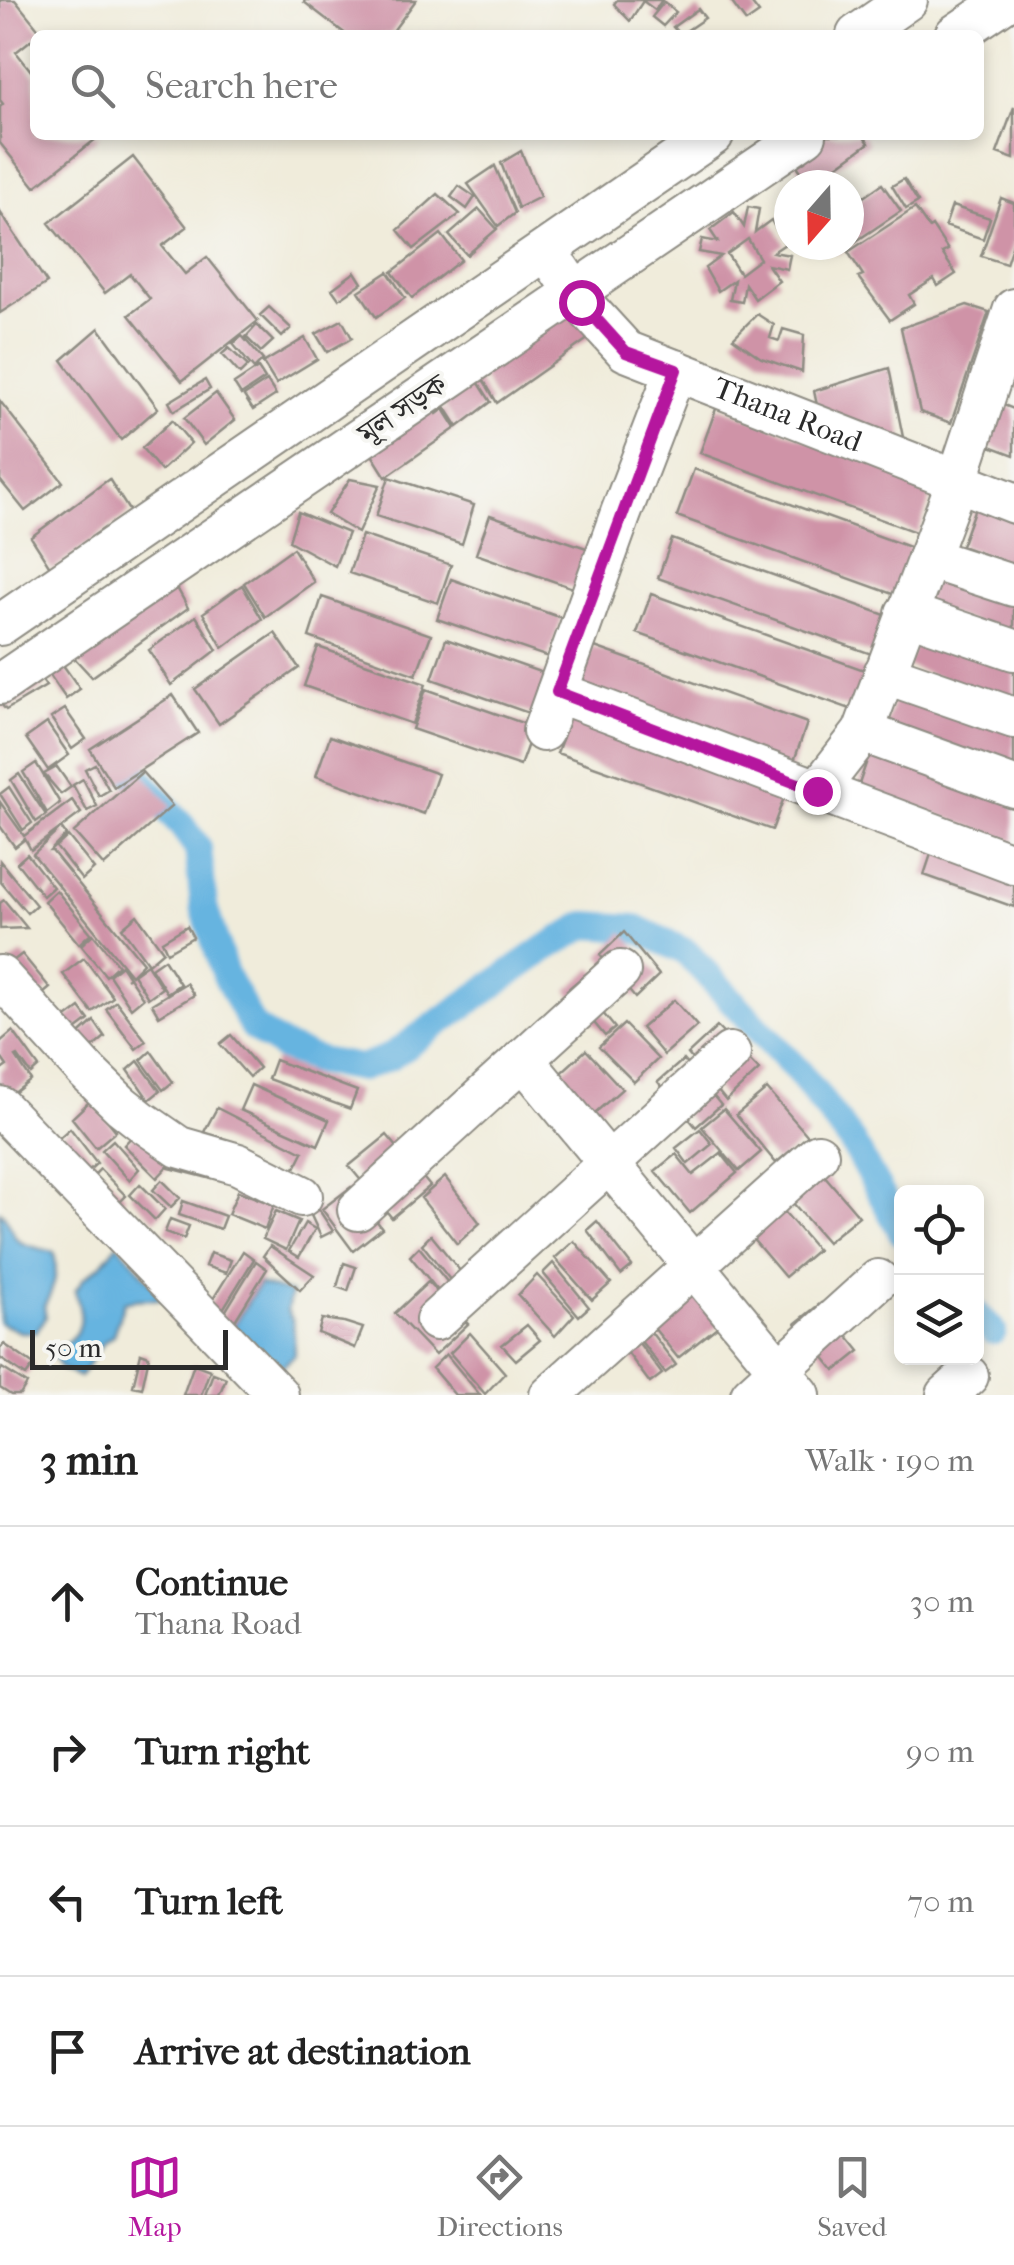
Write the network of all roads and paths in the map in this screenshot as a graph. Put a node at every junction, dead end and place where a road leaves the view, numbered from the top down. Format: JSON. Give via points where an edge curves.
{"nodes":[{"id":1,"x":906,"y":0,"type":"edge"},
{"id":2,"x":1007,"y":0,"type":"edge"},
{"id":3,"x":864,"y":30,"type":"edge"},
{"id":4,"x":962,"y":30,"type":"edge"},
{"id":5,"x":705,"y":140,"type":"edge"},
{"id":6,"x":799,"y":140,"type":"edge"},
{"id":7,"x":546,"y":249,"type":"junction"},
{"id":8,"x":574,"y":291,"type":"junction"},
{"id":9,"x":1014,"y":309,"type":"edge"},
{"id":10,"x":676,"y":370,"type":"junction"},
{"id":11,"x":957,"y":481,"type":"junction"},
{"id":12,"x":1014,"y":503,"type":"edge"},
{"id":13,"x":928,"y":558,"type":"junction"},
{"id":14,"x":1014,"y":586,"type":"edge"},
{"id":15,"x":906,"y":612,"type":"junction"},
{"id":16,"x":0,"y":625,"type":"edge"},
{"id":17,"x":1014,"y":650,"type":"edge"},
{"id":18,"x":884,"y":672,"type":"junction"},
{"id":19,"x":2,"y":679,"type":"edge"},
{"id":20,"x":557,"y":692,"type":"junction"},
{"id":21,"x":1014,"y":718,"type":"edge"},
{"id":22,"x":543,"y":731,"type":"dead end"},
{"id":23,"x":862,"y":732,"type":"junction"},
{"id":24,"x":1014,"y":787,"type":"edge"},
{"id":25,"x":817,"y":791,"type":"junction"},
{"id":26,"x":1014,"y":864,"type":"edge"},
{"id":27,"x":620,"y":971,"type":"dead end"},
{"id":28,"x":0,"y":976,"type":"edge"},
{"id":29,"x":730,"y":1053,"type":"dead end"},
{"id":30,"x":524,"y":1059,"type":"junction"},
{"id":31,"x":0,"y":1108,"type":"edge"},
{"id":32,"x":818,"y":1154,"type":"dead end"},
{"id":33,"x":608,"y":1162,"type":"junction"},
{"id":34,"x":302,"y":1196,"type":"dead end"},
{"id":35,"x":358,"y":1210,"type":"dead end"},
{"id":36,"x":694,"y":1266,"type":"junction"},
{"id":37,"x":878,"y":1280,"type":"dead end"},
{"id":38,"x":436,"y":1320,"type":"dead end"},
{"id":39,"x":777,"y":1386,"type":"edge"},
{"id":40,"x":278,"y":1395,"type":"edge"},
{"id":41,"x":550,"y":1395,"type":"edge"}],
"edges":[{"from":1,"to":3,"type":"street"},
{"from":2,"to":4,"type":"street"},
{"from":5,"to":7,"type":"street","name":"মূল সড়ক"},
{"from":6,"to":8,"type":"street","name":"মূল সড়ক"},
{"from":7,"to":8,"type":"street","name":"Thana Road"},
{"from":7,"to":16,"type":"street","name":"মূল সড়ক"},
{"from":8,"to":10,"type":"street","name":"Thana Road","via":[[626,352]]},
{"from":8,"to":19,"type":"street","name":"মূল সড়ক"},
{"from":9,"to":11,"type":"street"},
{"from":10,"to":11,"type":"street","name":"Thana Road"},
{"from":10,"to":20,"type":"street"},
{"from":11,"to":12,"type":"street","name":"Thana Road"},
{"from":11,"to":13,"type":"street"},
{"from":13,"to":14,"type":"street"},
{"from":13,"to":15,"type":"street"},
{"from":15,"to":17,"type":"street"},
{"from":15,"to":18,"type":"street"},
{"from":18,"to":21,"type":"street"},
{"from":18,"to":23,"type":"street"},
{"from":20,"to":22,"type":"street"},
{"from":20,"to":25,"type":"street"},
{"from":23,"to":24,"type":"street"},
{"from":23,"to":25,"type":"street"},
{"from":25,"to":26,"type":"street"},
{"from":27,"to":30,"type":"street"},
{"from":28,"to":34,"type":"street","via":[[140,1120],[179,1147],[238,1164]]},
{"from":29,"to":33,"type":"street"},
{"from":30,"to":33,"type":"street"},
{"from":30,"to":35,"type":"street"},
{"from":31,"to":40,"type":"street"},
{"from":32,"to":36,"type":"street"},
{"from":33,"to":36,"type":"street"},
{"from":33,"to":38,"type":"street"},
{"from":36,"to":39,"type":"street"},
{"from":36,"to":41,"type":"street"},
{"from":37,"to":39,"type":"street"}]}
